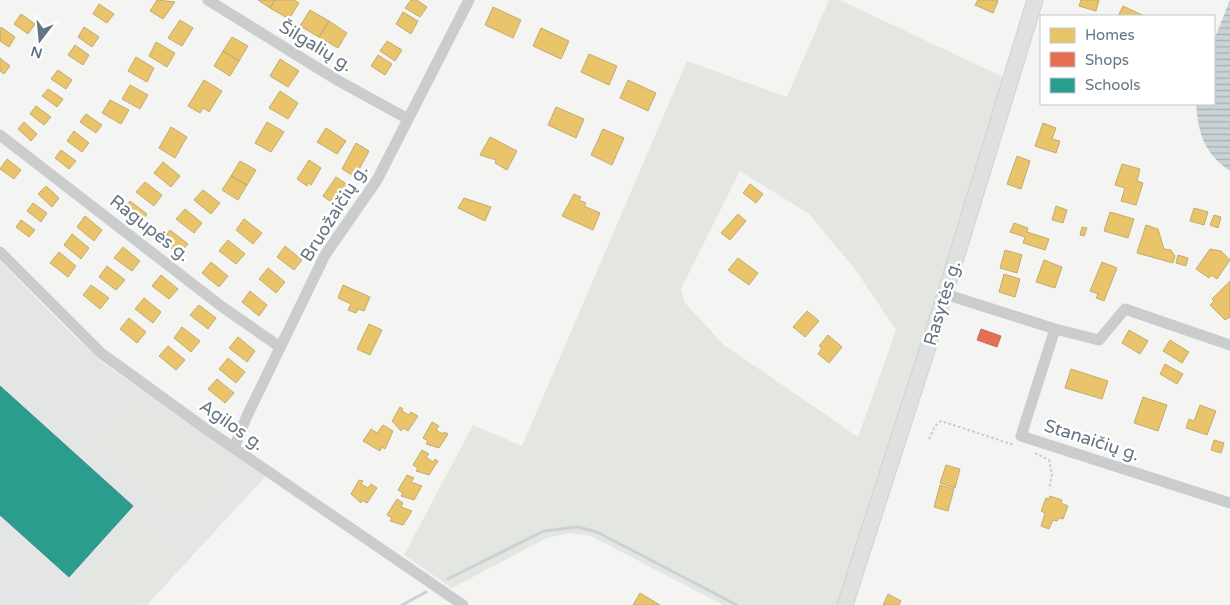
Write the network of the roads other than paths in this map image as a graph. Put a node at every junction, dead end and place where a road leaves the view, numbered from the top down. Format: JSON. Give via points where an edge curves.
{"nodes":[{"id":1,"x":208,"y":0,"type":"edge"},
{"id":2,"x":470,"y":0,"type":"edge"},
{"id":3,"x":1035,"y":0,"type":"edge"},
{"id":4,"x":408,"y":119,"type":"junction"},
{"id":5,"x":0,"y":135,"type":"edge"},
{"id":6,"x":0,"y":252,"type":"edge"},
{"id":7,"x":945,"y":294,"type":"junction"},
{"id":8,"x":1055,"y":330,"type":"junction"},
{"id":9,"x":1230,"y":345,"type":"edge"},
{"id":10,"x":280,"y":347,"type":"junction"},
{"id":11,"x":234,"y":448,"type":"junction"},
{"id":12,"x":1230,"y":503,"type":"edge"},
{"id":13,"x":463,"y":605,"type":"edge"},
{"id":14,"x":845,"y":605,"type":"edge"}],
"edges":[{"from":1,"to":4,"type":"street","name":"Šilgalių g."},
{"from":2,"to":4,"type":"street","name":"Bruožaičių g."},
{"from":3,"to":7,"type":"main road","name":"Rasytės g."},
{"from":4,"to":10,"type":"street","name":"Bruožaičių g.","via":[[366,198],[325,255]]},
{"from":5,"to":10,"type":"street","name":"Ragupės g.","via":[[221,306]]},
{"from":6,"to":11,"type":"street","name":"Agilos g.","via":[[101,353]]},
{"from":7,"to":8,"type":"street"},
{"from":7,"to":14,"type":"main road","name":"Rasytės g."},
{"from":8,"to":9,"type":"street","via":[[1099,340],[1125,309]]},
{"from":8,"to":12,"type":"street","name":"Stanaičių g.","via":[[1021,436]]},
{"from":10,"to":11,"type":"street","name":"Bruožaičių g."},
{"from":11,"to":13,"type":"street","name":"Agilos g."}]}
